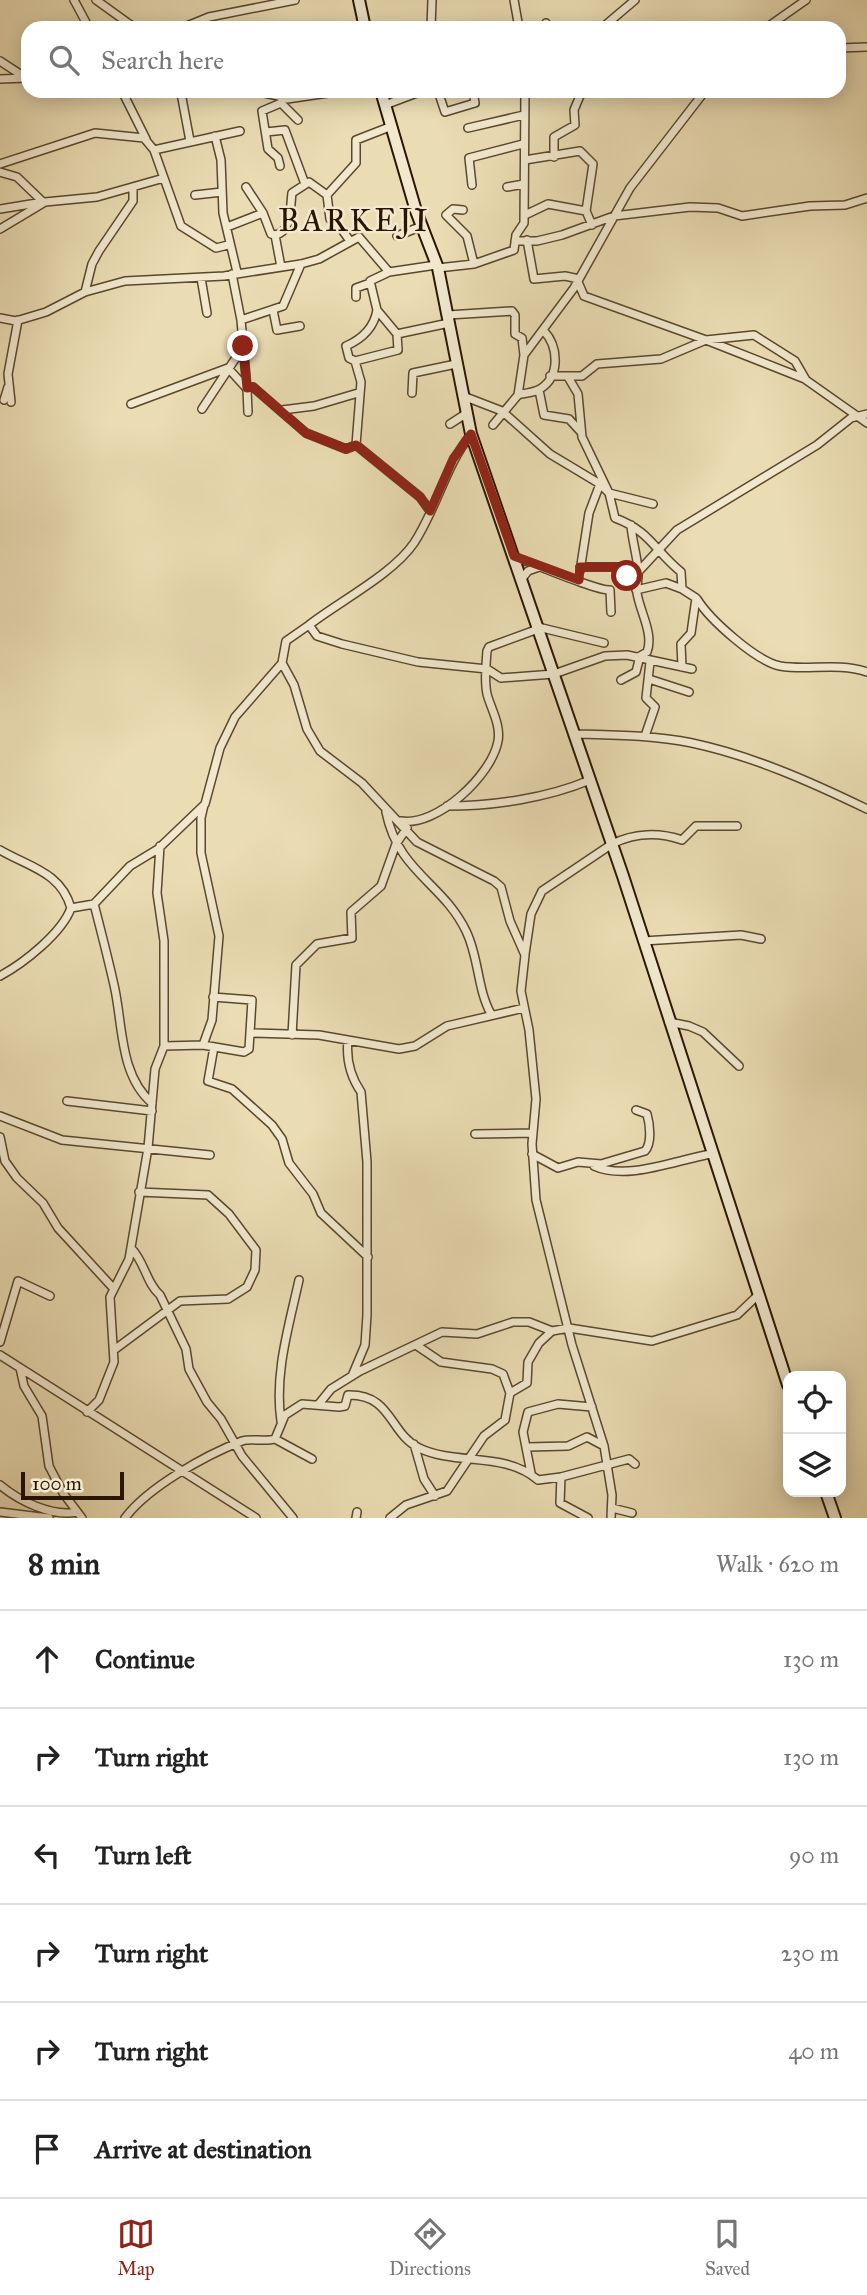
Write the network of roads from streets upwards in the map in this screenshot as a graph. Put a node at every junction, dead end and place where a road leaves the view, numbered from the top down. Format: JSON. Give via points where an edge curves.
{"nodes":[{"id":1,"x":74,"y":0,"type":"edge"},
{"id":2,"x":96,"y":0,"type":"edge"},
{"id":3,"x":295,"y":0,"type":"edge"},
{"id":4,"x":359,"y":0,"type":"edge"},
{"id":5,"x":432,"y":0,"type":"edge"},
{"id":6,"x":514,"y":0,"type":"edge"},
{"id":7,"x":635,"y":0,"type":"edge"},
{"id":8,"x":806,"y":0,"type":"edge"},
{"id":9,"x":85,"y":21,"type":"edge"},
{"id":10,"x":125,"y":21,"type":"edge"},
{"id":11,"x":199,"y":21,"type":"edge"},
{"id":12,"x":364,"y":21,"type":"edge"},
{"id":13,"x":431,"y":21,"type":"edge"},
{"id":14,"x":518,"y":21,"type":"edge"},
{"id":15,"x":610,"y":21,"type":"edge"},
{"id":16,"x":776,"y":21,"type":"edge"},
{"id":17,"x":867,"y":47,"type":"edge"},
{"id":18,"x":846,"y":48,"type":"edge"},
{"id":19,"x":0,"y":61,"type":"edge"},
{"id":20,"x":21,"y":74,"type":"edge"},
{"id":21,"x":21,"y":78,"type":"edge"},
{"id":22,"x":0,"y":79,"type":"edge"},
{"id":23,"x":126,"y":98,"type":"edge"},
{"id":24,"x":182,"y":98,"type":"edge"},
{"id":25,"x":260,"y":98,"type":"edge"},
{"id":26,"x":275,"y":98,"type":"edge"},
{"id":27,"x":294,"y":98,"type":"edge"},
{"id":28,"x":383,"y":98,"type":"edge"},
{"id":29,"x":404,"y":98,"type":"edge"},
{"id":30,"x":440,"y":98,"type":"edge"},
{"id":31,"x":474,"y":98,"type":"edge"},
{"id":32,"x":525,"y":98,"type":"edge"},
{"id":33,"x":579,"y":98,"type":"edge"},
{"id":34,"x":700,"y":98,"type":"edge"},
{"id":35,"x":282,"y":100,"type":"junction"},
{"id":36,"x":386,"y":105,"type":"junction"},
{"id":37,"x":264,"y":110,"type":"junction"},
{"id":38,"x":524,"y":115,"type":"junction"},
{"id":39,"x":298,"y":120,"type":"dead end"},
{"id":40,"x":392,"y":126,"type":"junction"},
{"id":41,"x":468,"y":128,"type":"dead end"},
{"id":42,"x":240,"y":131,"type":"dead end"},
{"id":43,"x":266,"y":132,"type":"junction"},
{"id":44,"x":215,"y":136,"type":"junction"},
{"id":45,"x":146,"y":139,"type":"junction"},
{"id":46,"x":190,"y":141,"type":"junction"},
{"id":47,"x":523,"y":144,"type":"junction"},
{"id":48,"x":154,"y":150,"type":"junction"},
{"id":49,"x":554,"y":157,"type":"junction"},
{"id":50,"x":525,"y":160,"type":"junction"},
{"id":51,"x":0,"y":164,"type":"edge"},
{"id":52,"x":280,"y":166,"type":"dead end"},
{"id":53,"x":0,"y":172,"type":"edge"},
{"id":54,"x":164,"y":177,"type":"junction"},
{"id":55,"x":305,"y":184,"type":"junction"},
{"id":56,"x":524,"y":184,"type":"junction"},
{"id":57,"x":472,"y":185,"type":"dead end"},
{"id":58,"x":246,"y":187,"type":"dead end"},
{"id":59,"x":507,"y":187,"type":"dead end"},
{"id":60,"x":133,"y":189,"type":"junction"},
{"id":61,"x":222,"y":192,"type":"junction"},
{"id":62,"x":195,"y":195,"type":"dead end"},
{"id":63,"x":327,"y":195,"type":"junction"},
{"id":64,"x":867,"y":198,"type":"edge"},
{"id":65,"x":43,"y":202,"type":"junction"},
{"id":66,"x":0,"y":209,"type":"edge"},
{"id":67,"x":463,"y":210,"type":"dead end"},
{"id":68,"x":586,"y":211,"type":"junction"},
{"id":69,"x":263,"y":214,"type":"junction"},
{"id":70,"x":525,"y":215,"type":"junction"},
{"id":71,"x":614,"y":216,"type":"junction"},
{"id":72,"x":592,"y":225,"type":"junction"},
{"id":73,"x":422,"y":226,"type":"junction"},
{"id":74,"x":227,"y":227,"type":"junction"},
{"id":75,"x":0,"y":229,"type":"edge"},
{"id":76,"x":275,"y":235,"type":"junction"},
{"id":77,"x":397,"y":236,"type":"dead end"},
{"id":78,"x":527,"y":240,"type":"junction"},
{"id":79,"x":350,"y":241,"type":"junction"},
{"id":80,"x":514,"y":241,"type":"junction"},
{"id":81,"x":228,"y":245,"type":"junction"},
{"id":82,"x":301,"y":264,"type":"junction"},
{"id":83,"x":474,"y":264,"type":"junction"},
{"id":84,"x":281,"y":267,"type":"junction"},
{"id":85,"x":437,"y":267,"type":"junction"},
{"id":86,"x":389,"y":272,"type":"junction"},
{"id":87,"x":235,"y":273,"type":"junction"},
{"id":88,"x":201,"y":278,"type":"junction"},
{"id":89,"x":578,"y":280,"type":"junction"},
{"id":90,"x":370,"y":283,"type":"junction"},
{"id":91,"x":85,"y":292,"type":"junction"},
{"id":92,"x":356,"y":297,"type":"dead end"},
{"id":93,"x":273,"y":310,"type":"junction"},
{"id":94,"x":377,"y":310,"type":"junction"},
{"id":95,"x":206,"y":313,"type":"dead end"},
{"id":96,"x":0,"y":318,"type":"edge"},
{"id":97,"x":448,"y":319,"type":"junction"},
{"id":98,"x":18,"y":320,"type":"junction"},
{"id":99,"x":241,"y":320,"type":"junction"},
{"id":100,"x":300,"y":326,"type":"dead end"},
{"id":101,"x":544,"y":331,"type":"junction"},
{"id":102,"x":397,"y":334,"type":"junction"},
{"id":103,"x":706,"y":341,"type":"junction"},
{"id":104,"x":243,"y":346,"type":"junction"},
{"id":105,"x":524,"y":355,"type":"junction"},
{"id":106,"x":355,"y":361,"type":"junction"},
{"id":107,"x":456,"y":364,"type":"junction"},
{"id":108,"x":228,"y":368,"type":"junction"},
{"id":109,"x":550,"y":376,"type":"junction"},
{"id":110,"x":568,"y":377,"type":"junction"},
{"id":111,"x":806,"y":380,"type":"junction"},
{"id":112,"x":247,"y":388,"type":"junction"},
{"id":113,"x":539,"y":390,"type":"junction"},
{"id":114,"x":358,"y":393,"type":"junction"},
{"id":115,"x":412,"y":393,"type":"dead end"},
{"id":116,"x":518,"y":395,"type":"junction"},
{"id":117,"x":463,"y":396,"type":"junction"},
{"id":118,"x":7,"y":401,"type":"dead end"},
{"id":119,"x":131,"y":404,"type":"dead end"},
{"id":120,"x":202,"y":409,"type":"dead end"},
{"id":121,"x":282,"y":410,"type":"junction"},
{"id":122,"x":502,"y":411,"type":"junction"},
{"id":123,"x":248,"y":412,"type":"dead end"},
{"id":124,"x":467,"y":413,"type":"junction"},
{"id":125,"x":867,"y":414,"type":"edge"},
{"id":126,"x":857,"y":417,"type":"junction"},
{"id":127,"x":450,"y":424,"type":"dead end"},
{"id":128,"x":867,"y":424,"type":"edge"},
{"id":129,"x":493,"y":425,"type":"dead end"},
{"id":130,"x":581,"y":432,"type":"junction"},
{"id":131,"x":471,"y":434,"type":"junction"},
{"id":132,"x":356,"y":445,"type":"junction"},
{"id":133,"x":600,"y":484,"type":"junction"},
{"id":134,"x":609,"y":493,"type":"junction"},
{"id":135,"x":653,"y":504,"type":"dead end"},
{"id":136,"x":430,"y":511,"type":"junction"},
{"id":137,"x":631,"y":525,"type":"junction"},
{"id":138,"x":659,"y":551,"type":"junction"},
{"id":139,"x":514,"y":556,"type":"junction"},
{"id":140,"x":540,"y":567,"type":"junction"},
{"id":141,"x":580,"y":567,"type":"junction"},
{"id":142,"x":638,"y":572,"type":"junction"},
{"id":143,"x":521,"y":580,"type":"junction"},
{"id":144,"x":579,"y":580,"type":"junction"},
{"id":145,"x":682,"y":589,"type":"junction"},
{"id":146,"x":636,"y":590,"type":"junction"},
{"id":147,"x":696,"y":598,"type":"junction"},
{"id":148,"x":611,"y":612,"type":"dead end"},
{"id":149,"x":309,"y":625,"type":"junction"},
{"id":150,"x":538,"y":628,"type":"junction"},
{"id":151,"x":604,"y":643,"type":"dead end"},
{"id":152,"x":640,"y":656,"type":"junction"},
{"id":153,"x":650,"y":662,"type":"junction"},
{"id":154,"x":282,"y":663,"type":"junction"},
{"id":155,"x":682,"y":667,"type":"junction"},
{"id":156,"x":485,"y":669,"type":"junction"},
{"id":157,"x":692,"y":669,"type":"dead end"},
{"id":158,"x":867,"y":672,"type":"edge"},
{"id":159,"x":554,"y":674,"type":"junction"},
{"id":160,"x":621,"y":680,"type":"dead end"},
{"id":161,"x":649,"y":680,"type":"junction"},
{"id":162,"x":689,"y":692,"type":"dead end"},
{"id":163,"x":574,"y":734,"type":"junction"},
{"id":164,"x":645,"y":736,"type":"junction"},
{"id":165,"x":590,"y":780,"type":"junction"},
{"id":166,"x":205,"y":804,"type":"junction"},
{"id":167,"x":447,"y":806,"type":"junction"},
{"id":168,"x":867,"y":809,"type":"edge"},
{"id":169,"x":386,"y":811,"type":"junction"},
{"id":170,"x":397,"y":820,"type":"junction"},
{"id":171,"x":737,"y":826,"type":"dead end"},
{"id":172,"x":407,"y":828,"type":"junction"},
{"id":173,"x":396,"y":844,"type":"junction"},
{"id":174,"x":612,"y":844,"type":"junction"},
{"id":175,"x":160,"y":846,"type":"junction"},
{"id":176,"x":0,"y":850,"type":"edge"},
{"id":177,"x":94,"y":904,"type":"junction"},
{"id":178,"x":71,"y":908,"type":"junction"},
{"id":179,"x":761,"y":939,"type":"dead end"},
{"id":180,"x":643,"y":941,"type":"junction"},
{"id":181,"x":525,"y":955,"type":"junction"},
{"id":182,"x":0,"y":976,"type":"edge"},
{"id":183,"x":213,"y":997,"type":"junction"},
{"id":184,"x":524,"y":1008,"type":"junction"},
{"id":185,"x":491,"y":1014,"type":"junction"},
{"id":186,"x":669,"y":1022,"type":"junction"},
{"id":187,"x":250,"y":1033,"type":"junction"},
{"id":188,"x":292,"y":1035,"type":"junction"},
{"id":189,"x":348,"y":1040,"type":"junction"},
{"id":190,"x":203,"y":1045,"type":"junction"},
{"id":191,"x":164,"y":1046,"type":"junction"},
{"id":192,"x":214,"y":1047,"type":"junction"},
{"id":193,"x":739,"y":1066,"type":"dead end"},
{"id":194,"x":67,"y":1101,"type":"dead end"},
{"id":195,"x":152,"y":1107,"type":"junction"},
{"id":196,"x":636,"y":1110,"type":"dead end"},
{"id":197,"x":0,"y":1116,"type":"edge"},
{"id":198,"x":533,"y":1133,"type":"junction"},
{"id":199,"x":475,"y":1134,"type":"dead end"},
{"id":200,"x":0,"y":1137,"type":"edge"},
{"id":201,"x":148,"y":1148,"type":"junction"},
{"id":202,"x":2,"y":1154,"type":"edge"},
{"id":203,"x":532,"y":1154,"type":"junction"},
{"id":204,"x":711,"y":1154,"type":"junction"},
{"id":205,"x":210,"y":1155,"type":"dead end"},
{"id":206,"x":590,"y":1164,"type":"junction"},
{"id":207,"x":139,"y":1192,"type":"junction"},
{"id":208,"x":131,"y":1248,"type":"junction"},
{"id":209,"x":368,"y":1257,"type":"junction"},
{"id":210,"x":299,"y":1280,"type":"dead end"},
{"id":211,"x":114,"y":1289,"type":"junction"},
{"id":212,"x":50,"y":1296,"type":"dead end"},
{"id":213,"x":757,"y":1296,"type":"junction"},
{"id":214,"x":167,"y":1310,"type":"junction"},
{"id":215,"x":569,"y":1328,"type":"junction"},
{"id":216,"x":552,"y":1331,"type":"junction"},
{"id":217,"x":0,"y":1342,"type":"edge"},
{"id":218,"x":416,"y":1345,"type":"junction"},
{"id":219,"x":114,"y":1350,"type":"junction"},
{"id":220,"x":0,"y":1355,"type":"edge"},
{"id":221,"x":20,"y":1368,"type":"junction"},
{"id":222,"x":783,"y":1371,"type":"edge"},
{"id":223,"x":352,"y":1376,"type":"junction"},
{"id":224,"x":510,"y":1394,"type":"junction"},
{"id":225,"x":318,"y":1405,"type":"junction"},
{"id":226,"x":592,"y":1407,"type":"junction"},
{"id":227,"x":87,"y":1412,"type":"junction"},
{"id":228,"x":281,"y":1422,"type":"junction"},
{"id":229,"x":275,"y":1439,"type":"junction"},
{"id":230,"x":414,"y":1444,"type":"junction"},
{"id":231,"x":236,"y":1446,"type":"junction"},
{"id":232,"x":604,"y":1446,"type":"junction"},
{"id":233,"x":528,"y":1447,"type":"junction"},
{"id":234,"x":312,"y":1459,"type":"dead end"},
{"id":235,"x":468,"y":1460,"type":"junction"},
{"id":236,"x":635,"y":1464,"type":"dead end"},
{"id":237,"x":609,"y":1466,"type":"junction"},
{"id":238,"x":182,"y":1471,"type":"junction"},
{"id":239,"x":531,"y":1474,"type":"junction"},
{"id":240,"x":561,"y":1477,"type":"junction"},
{"id":241,"x":0,"y":1485,"type":"edge"},
{"id":242,"x":435,"y":1496,"type":"junction"},
{"id":243,"x":828,"y":1497,"type":"edge"},
{"id":244,"x":612,"y":1507,"type":"junction"},
{"id":245,"x":0,"y":1512,"type":"edge"},
{"id":246,"x":632,"y":1513,"type":"dead end"},
{"id":247,"x":80,"y":1515,"type":"edge"},
{"id":248,"x":31,"y":1516,"type":"edge"},
{"id":249,"x":50,"y":1518,"type":"edge"},
{"id":250,"x":125,"y":1518,"type":"edge"},
{"id":251,"x":256,"y":1518,"type":"edge"},
{"id":252,"x":293,"y":1518,"type":"edge"},
{"id":253,"x":390,"y":1518,"type":"edge"},
{"id":254,"x":588,"y":1518,"type":"edge"},
{"id":255,"x":611,"y":1518,"type":"edge"},
{"id":256,"x":835,"y":1518,"type":"edge"}],
"edges":[{"from":1,"to":9,"type":"street"},
{"from":2,"to":10,"type":"street"},
{"from":3,"to":11,"type":"street"},
{"from":4,"to":12,"type":"street"},
{"from":5,"to":13,"type":"street"},
{"from":6,"to":14,"type":"street"},
{"from":7,"to":15,"type":"street"},
{"from":8,"to":16,"type":"street"},
{"from":17,"to":18,"type":"street"},
{"from":19,"to":20,"type":"street"},
{"from":21,"to":22,"type":"street"},
{"from":23,"to":45,"type":"street"},
{"from":24,"to":46,"type":"street"},
{"from":25,"to":37,"type":"street"},
{"from":26,"to":35,"type":"street"},
{"from":27,"to":35,"type":"street"},
{"from":28,"to":36,"type":"street"},
{"from":29,"to":36,"type":"street"},
{"from":30,"to":31,"type":"street","via":[[445,112],[475,103]]},
{"from":32,"to":38,"type":"street"},
{"from":33,"to":49,"type":"street","via":[[575,125],[554,137]]},
{"from":34,"to":71,"type":"street","via":[[637,178]]},
{"from":35,"to":37,"type":"street"},
{"from":35,"to":39,"type":"street"},
{"from":36,"to":40,"type":"street"},
{"from":37,"to":43,"type":"street"},
{"from":38,"to":41,"type":"street"},
{"from":38,"to":47,"type":"street"},
{"from":40,"to":63,"type":"street","via":[[356,140],[356,163]]},
{"from":40,"to":73,"type":"street"},
{"from":42,"to":44,"type":"street"},
{"from":43,"to":52,"type":"street","via":[[268,149]]},
{"from":43,"to":55,"type":"street","via":[[285,130]]},
{"from":44,"to":46,"type":"street"},
{"from":44,"to":61,"type":"street"},
{"from":45,"to":48,"type":"street"},
{"from":45,"to":51,"type":"street","via":[[95,133]]},
{"from":46,"to":48,"type":"street"},
{"from":47,"to":50,"type":"street"},
{"from":47,"to":57,"type":"street","via":[[469,158]]},
{"from":48,"to":54,"type":"street"},
{"from":49,"to":50,"type":"street"},
{"from":49,"to":68,"type":"street","via":[[580,151],[593,164]]},
{"from":50,"to":56,"type":"street"},
{"from":53,"to":65,"type":"street","via":[[18,177]]},
{"from":54,"to":60,"type":"street"},
{"from":54,"to":81,"type":"street","via":[[181,226],[216,248]]},
{"from":55,"to":63,"type":"street","via":[[309,182]]},
{"from":55,"to":76,"type":"street","via":[[292,193],[288,226]]},
{"from":56,"to":59,"type":"street"},
{"from":56,"to":70,"type":"street"},
{"from":58,"to":69,"type":"street"},
{"from":60,"to":65,"type":"street"},
{"from":60,"to":91,"type":"street","via":[[133,201],[92,264]]},
{"from":61,"to":62,"type":"street"},
{"from":61,"to":74,"type":"street"},
{"from":63,"to":79,"type":"street","via":[[330,219]]},
{"from":64,"to":71,"type":"street","via":[[845,205],[742,216],[718,208],[690,207]]},
{"from":65,"to":66,"type":"street"},
{"from":65,"to":75,"type":"street"},
{"from":67,"to":83,"type":"street","via":[[453,209],[446,215],[467,236]]},
{"from":68,"to":70,"type":"street","via":[[548,204]]},
{"from":68,"to":72,"type":"street"},
{"from":69,"to":74,"type":"street"},
{"from":69,"to":76,"type":"street"},
{"from":70,"to":80,"type":"street"},
{"from":71,"to":72,"type":"street"},
{"from":71,"to":89,"type":"street"},
{"from":72,"to":78,"type":"street"},
{"from":73,"to":77,"type":"street"},
{"from":73,"to":85,"type":"street"},
{"from":74,"to":81,"type":"street"},
{"from":76,"to":84,"type":"street"},
{"from":78,"to":80,"type":"street"},
{"from":78,"to":89,"type":"street","via":[[534,279],[565,276]]},
{"from":79,"to":82,"type":"street"},
{"from":79,"to":86,"type":"street","via":[[363,239]]},
{"from":80,"to":83,"type":"street","via":[[514,250]]},
{"from":81,"to":87,"type":"street"},
{"from":82,"to":84,"type":"street"},
{"from":82,"to":93,"type":"street","via":[[283,306]]},
{"from":83,"to":85,"type":"street"},
{"from":84,"to":87,"type":"street"},
{"from":85,"to":86,"type":"street"},
{"from":85,"to":97,"type":"street"},
{"from":86,"to":90,"type":"street"},
{"from":87,"to":88,"type":"street"},
{"from":87,"to":99,"type":"street"},
{"from":88,"to":91,"type":"street","via":[[125,281]]},
{"from":88,"to":95,"type":"street"},
{"from":89,"to":101,"type":"street"},
{"from":89,"to":103,"type":"street","via":[[583,296]]},
{"from":90,"to":92,"type":"street","via":[[356,288]]},
{"from":90,"to":94,"type":"street"},
{"from":91,"to":98,"type":"street"},
{"from":93,"to":99,"type":"street"},
{"from":93,"to":100,"type":"street","via":[[277,330]]},
{"from":94,"to":102,"type":"street"},
{"from":94,"to":106,"type":"street","via":[[364,335],[346,346],[349,358]]},
{"from":96,"to":98,"type":"street"},
{"from":97,"to":102,"type":"street"},
{"from":97,"to":105,"type":"street","via":[[512,311]]},
{"from":97,"to":107,"type":"street"},
{"from":98,"to":118,"type":"street"},
{"from":99,"to":104,"type":"street"},
{"from":101,"to":105,"type":"street"},
{"from":101,"to":109,"type":"street","via":[[554,342],[556,359]]},
{"from":102,"to":106,"type":"street","via":[[398,350]]},
{"from":103,"to":110,"type":"street","via":[[661,359],[597,364],[582,376]]},
{"from":103,"to":111,"type":"street"},
{"from":103,"to":111,"type":"street","via":[[754,335],[794,361]]},
{"from":104,"to":108,"type":"street"},
{"from":104,"to":112,"type":"street"},
{"from":105,"to":116,"type":"street"},
{"from":106,"to":114,"type":"street","via":[[361,382]]},
{"from":107,"to":115,"type":"street","via":[[413,373]]},
{"from":107,"to":117,"type":"street"},
{"from":108,"to":112,"type":"street"},
{"from":108,"to":119,"type":"street"},
{"from":108,"to":120,"type":"street"},
{"from":109,"to":110,"type":"street"},
{"from":109,"to":113,"type":"street"},
{"from":110,"to":130,"type":"street","via":[[578,394]]},
{"from":111,"to":126,"type":"street"},
{"from":112,"to":121,"type":"street","via":[[253,387]]},
{"from":112,"to":123,"type":"street"},
{"from":113,"to":116,"type":"street"},
{"from":113,"to":130,"type":"street","via":[[544,415],[569,419]]},
{"from":114,"to":121,"type":"street"},
{"from":114,"to":132,"type":"street"},
{"from":116,"to":122,"type":"street"},
{"from":117,"to":122,"type":"street"},
{"from":117,"to":124,"type":"street"},
{"from":121,"to":132,"type":"street","via":[[315,438],[346,449]]},
{"from":122,"to":129,"type":"street"},
{"from":122,"to":133,"type":"street","via":[[550,454]]},
{"from":124,"to":127,"type":"street"},
{"from":124,"to":131,"type":"street"},
{"from":125,"to":126,"type":"street"},
{"from":126,"to":128,"type":"street"},
{"from":126,"to":138,"type":"street","via":[[677,530]]},
{"from":130,"to":134,"type":"street"},
{"from":131,"to":136,"type":"street","via":[[453,459]]},
{"from":131,"to":139,"type":"street"},
{"from":132,"to":136,"type":"street","via":[[420,497]]},
{"from":133,"to":134,"type":"street"},
{"from":133,"to":141,"type":"street","via":[[589,513]]},
{"from":134,"to":135,"type":"street"},
{"from":134,"to":137,"type":"street","via":[[615,519]]},
{"from":136,"to":149,"type":"street","via":[[415,542],[382,575]]},
{"from":137,"to":138,"type":"street","via":[[644,531]]},
{"from":137,"to":142,"type":"street"},
{"from":138,"to":142,"type":"street"},
{"from":138,"to":145,"type":"street","via":[[681,572]]},
{"from":139,"to":140,"type":"street"},
{"from":139,"to":143,"type":"street"},
{"from":140,"to":143,"type":"street"},
{"from":140,"to":144,"type":"street"},
{"from":141,"to":142,"type":"street","via":[[620,567],[630,576]]},
{"from":141,"to":144,"type":"street"},
{"from":142,"to":146,"type":"street"},
{"from":143,"to":150,"type":"street"},
{"from":144,"to":148,"type":"street","via":[[599,591],[610,590]]},
{"from":145,"to":146,"type":"street","via":[[666,583]]},
{"from":145,"to":147,"type":"street"},
{"from":146,"to":152,"type":"street","via":[[650,635],[647,652]]},
{"from":147,"to":155,"type":"street","via":[[691,633],[681,644]]},
{"from":147,"to":158,"type":"street","via":[[704,611],[764,661]]},
{"from":149,"to":154,"type":"street","via":[[286,641]]},
{"from":149,"to":156,"type":"street","via":[[322,638],[403,659]]},
{"from":150,"to":151,"type":"street"},
{"from":150,"to":156,"type":"street","via":[[489,648]]},
{"from":150,"to":159,"type":"street"},
{"from":152,"to":153,"type":"street"},
{"from":152,"to":159,"type":"street","via":[[605,656]]},
{"from":152,"to":160,"type":"street","via":[[636,672]]},
{"from":153,"to":155,"type":"street"},
{"from":153,"to":161,"type":"street"},
{"from":154,"to":166,"type":"street","via":[[235,717],[220,748]]},
{"from":154,"to":169,"type":"street","via":[[320,751],[362,783]]},
{"from":155,"to":157,"type":"street"},
{"from":156,"to":159,"type":"street","via":[[500,677]]},
{"from":156,"to":167,"type":"street","via":[[499,739],[477,780]]},
{"from":159,"to":163,"type":"street"},
{"from":161,"to":162,"type":"street"},
{"from":161,"to":164,"type":"street","via":[[646,698],[655,706]]},
{"from":163,"to":164,"type":"street"},
{"from":163,"to":165,"type":"street"},
{"from":164,"to":168,"type":"street","via":[[723,751],[802,778]]},
{"from":165,"to":167,"type":"street","via":[[562,792]]},
{"from":165,"to":174,"type":"street"},
{"from":166,"to":175,"type":"street"},
{"from":166,"to":183,"type":"street","via":[[201,853],[219,936]]},
{"from":167,"to":170,"type":"street","via":[[424,820]]},
{"from":169,"to":170,"type":"street"},
{"from":169,"to":173,"type":"street"},
{"from":170,"to":172,"type":"street"},
{"from":171,"to":174,"type":"street","via":[[696,826],[682,840],[664,834],[624,837]]},
{"from":172,"to":173,"type":"street"},
{"from":172,"to":181,"type":"street","via":[[417,842],[501,887]]},
{"from":173,"to":185,"type":"street","via":[[466,930]]},
{"from":173,"to":188,"type":"street","via":[[382,886],[351,912],[352,938],[317,944],[296,965]]},
{"from":174,"to":180,"type":"street"},
{"from":174,"to":181,"type":"street","via":[[542,891],[531,914]]},
{"from":175,"to":177,"type":"street","via":[[130,866]]},
{"from":175,"to":191,"type":"street","via":[[157,893],[164,942]]},
{"from":176,"to":178,"type":"street","via":[[51,875],[67,892]]},
{"from":177,"to":178,"type":"street"},
{"from":177,"to":195,"type":"street","via":[[114,984],[122,1041],[141,1093]]},
{"from":178,"to":182,"type":"street","via":[[59,929],[32,956]]},
{"from":179,"to":180,"type":"street","via":[[741,935]]},
{"from":180,"to":186,"type":"street"},
{"from":181,"to":184,"type":"street"},
{"from":183,"to":187,"type":"street","via":[[253,1000]]},
{"from":183,"to":190,"type":"street","via":[[212,1020]]},
{"from":184,"to":185,"type":"street"},
{"from":184,"to":198,"type":"street","via":[[536,1099]]},
{"from":185,"to":189,"type":"street","via":[[447,1026],[415,1046],[399,1049]]},
{"from":186,"to":193,"type":"street","via":[[703,1032]]},
{"from":186,"to":204,"type":"street"},
{"from":187,"to":188,"type":"street"},
{"from":187,"to":192,"type":"street","via":[[244,1052]]},
{"from":188,"to":189,"type":"street"},
{"from":189,"to":209,"type":"street","via":[[351,1076],[361,1092]]},
{"from":190,"to":191,"type":"street"},
{"from":190,"to":192,"type":"street"},
{"from":191,"to":195,"type":"street","via":[[155,1069]]},
{"from":192,"to":209,"type":"street","via":[[208,1082],[232,1089],[272,1125],[289,1163],[313,1194],[321,1213]]},
{"from":194,"to":195,"type":"street"},
{"from":195,"to":201,"type":"street"},
{"from":196,"to":206,"type":"street","via":[[647,1115],[649,1148],[612,1162]]},
{"from":197,"to":201,"type":"street","via":[[62,1140]]},
{"from":198,"to":199,"type":"street"},
{"from":198,"to":203,"type":"street"},
{"from":200,"to":202,"type":"street"},
{"from":201,"to":205,"type":"street"},
{"from":201,"to":207,"type":"street"},
{"from":202,"to":211,"type":"street","via":[[58,1228]]},
{"from":203,"to":206,"type":"street","via":[[558,1168]]},
{"from":203,"to":215,"type":"street","via":[[536,1200]]},
{"from":204,"to":206,"type":"street","via":[[680,1158],[646,1170],[610,1171]]},
{"from":204,"to":213,"type":"street"},
{"from":207,"to":208,"type":"street"},
{"from":207,"to":214,"type":"street","via":[[208,1195],[256,1250],[255,1270],[247,1287],[228,1299],[180,1301]]},
{"from":208,"to":211,"type":"street"},
{"from":208,"to":214,"type":"street","via":[[141,1258]]},
{"from":209,"to":223,"type":"street","via":[[365,1345]]},
{"from":210,"to":228,"type":"street","via":[[281,1371]]},
{"from":211,"to":219,"type":"street","via":[[108,1310]]},
{"from":212,"to":217,"type":"street","via":[[18,1281]]},
{"from":213,"to":215,"type":"street","via":[[737,1315],[652,1341]]},
{"from":213,"to":222,"type":"street"},
{"from":214,"to":219,"type":"street"},
{"from":214,"to":231,"type":"street","via":[[186,1349],[189,1369]]},
{"from":215,"to":216,"type":"street"},
{"from":215,"to":226,"type":"street"},
{"from":216,"to":218,"type":"street","via":[[529,1322],[513,1322],[477,1334],[442,1332]]},
{"from":216,"to":224,"type":"street","via":[[528,1362],[527,1382]]},
{"from":218,"to":223,"type":"street"},
{"from":218,"to":224,"type":"street","via":[[441,1362],[503,1374]]},
{"from":219,"to":227,"type":"street","via":[[107,1383]]},
{"from":220,"to":221,"type":"street"},
{"from":221,"to":227,"type":"street"},
{"from":221,"to":247,"type":"street","via":[[24,1386],[42,1416],[50,1466]]},
{"from":223,"to":225,"type":"street","via":[[331,1389]]},
{"from":224,"to":235,"type":"street","via":[[505,1420],[484,1436]]},
{"from":225,"to":228,"type":"street","via":[[302,1404]]},
{"from":225,"to":230,"type":"street","via":[[345,1406],[348,1395],[363,1395],[379,1404]]},
{"from":226,"to":232,"type":"street"},
{"from":226,"to":233,"type":"street","via":[[558,1404],[528,1412],[523,1425]]},
{"from":227,"to":238,"type":"street"},
{"from":228,"to":229,"type":"street"},
{"from":229,"to":231,"type":"street","via":[[243,1441]]},
{"from":229,"to":234,"type":"street"},
{"from":230,"to":235,"type":"street"},
{"from":230,"to":242,"type":"street","via":[[424,1479]]},
{"from":231,"to":238,"type":"street","via":[[221,1448]]},
{"from":231,"to":252,"type":"street"},
{"from":232,"to":233,"type":"street","via":[[587,1437],[568,1446]]},
{"from":232,"to":237,"type":"street"},
{"from":233,"to":239,"type":"street"},
{"from":235,"to":239,"type":"street","via":[[486,1458]]},
{"from":235,"to":242,"type":"street","via":[[447,1491]]},
{"from":236,"to":237,"type":"street","via":[[629,1459]]},
{"from":237,"to":240,"type":"street"},
{"from":237,"to":244,"type":"street"},
{"from":238,"to":250,"type":"street","via":[[142,1497]]},
{"from":238,"to":251,"type":"street"},
{"from":239,"to":240,"type":"street","via":[[538,1480]]},
{"from":240,"to":254,"type":"street","via":[[560,1503]]},
{"from":241,"to":247,"type":"street","via":[[38,1507]]},
{"from":242,"to":253,"type":"street","via":[[407,1505]]},
{"from":243,"to":256,"type":"street"},
{"from":244,"to":246,"type":"street"},
{"from":244,"to":255,"type":"street"},
{"from":245,"to":248,"type":"street"},
{"from":248,"to":249,"type":"street"}]}
